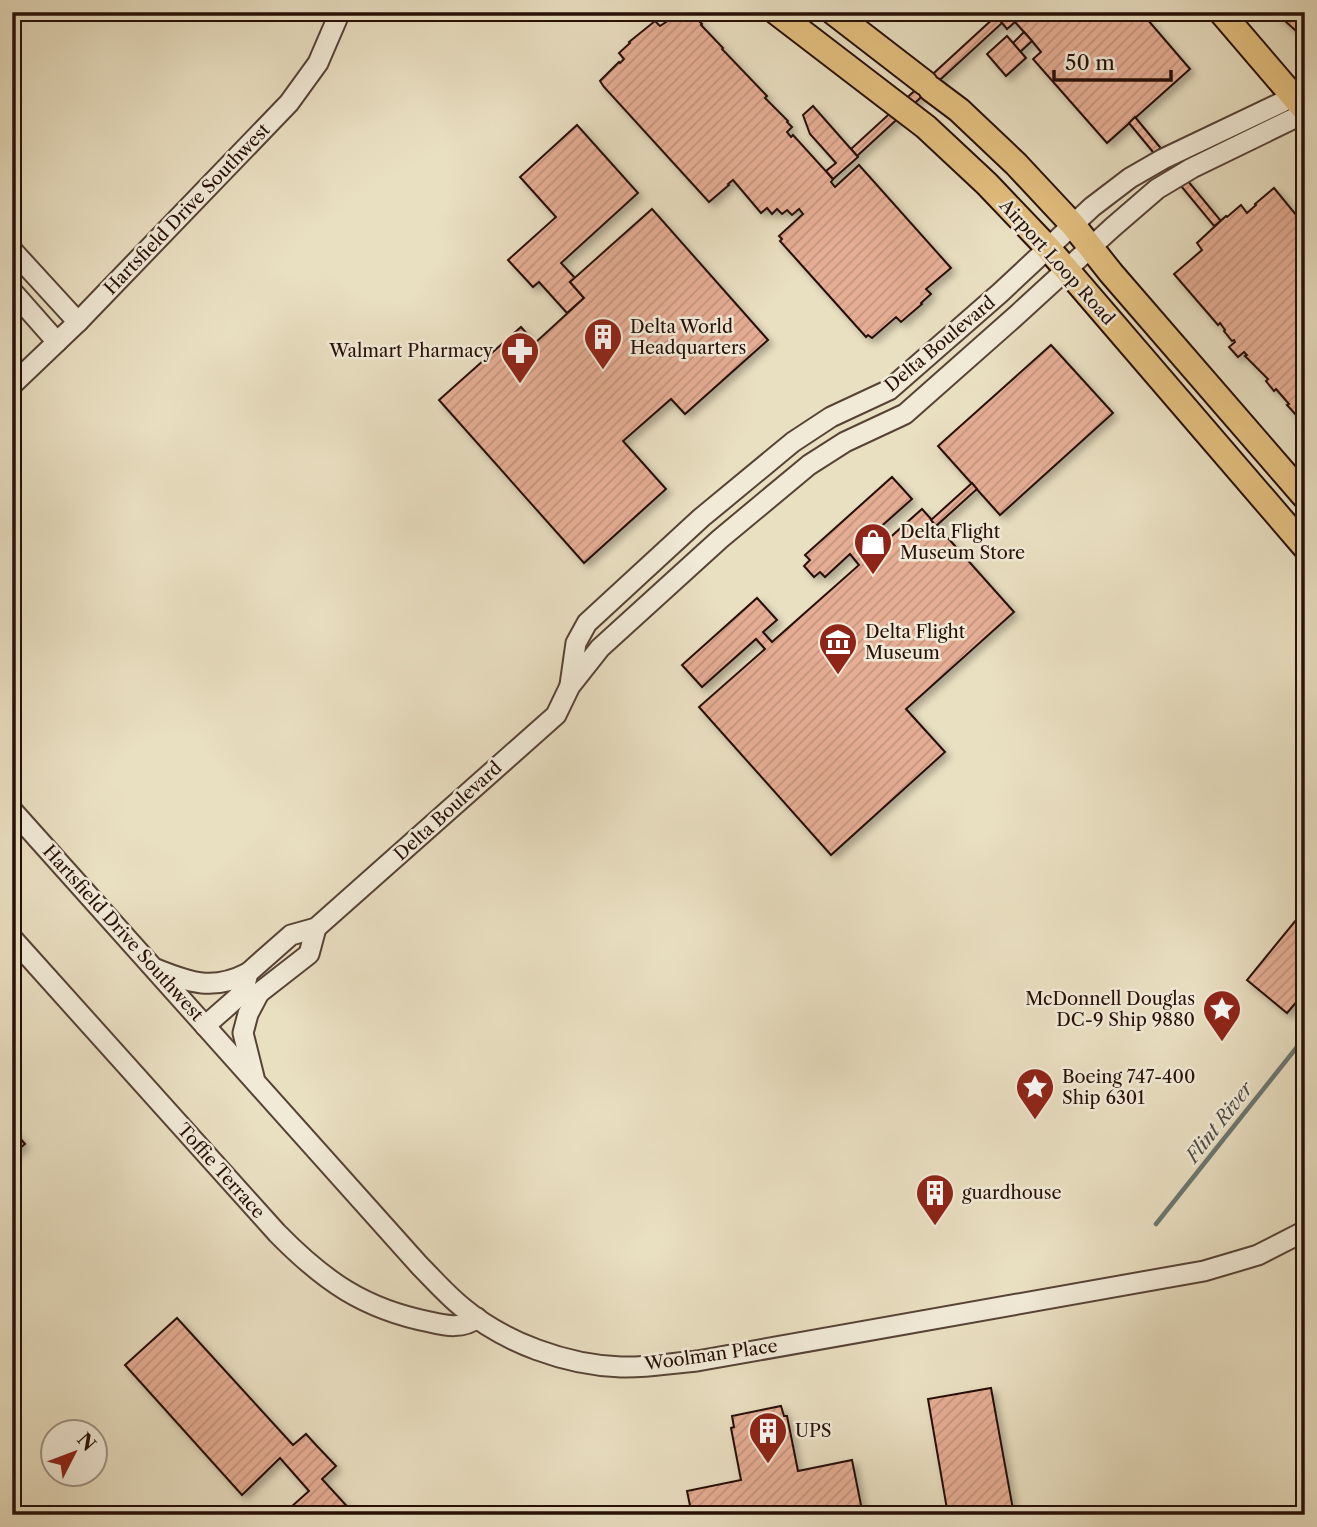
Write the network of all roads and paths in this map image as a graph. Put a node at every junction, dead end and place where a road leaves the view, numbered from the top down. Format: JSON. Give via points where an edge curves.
{"nodes":[{"id":1,"x":776,"y":12,"type":"edge"},
{"id":2,"x":833,"y":12,"type":"edge"},
{"id":3,"x":1221,"y":12,"type":"edge"},
{"id":4,"x":339,"y":14,"type":"edge"},
{"id":5,"x":1302,"y":102,"type":"edge"},
{"id":6,"x":1073,"y":225,"type":"junction"},
{"id":7,"x":1092,"y":247,"type":"junction"},
{"id":8,"x":1048,"y":248,"type":"junction"},
{"id":9,"x":12,"y":250,"type":"edge"},
{"id":10,"x":1066,"y":270,"type":"junction"},
{"id":11,"x":12,"y":292,"type":"edge"},
{"id":12,"x":78,"y":322,"type":"junction"},
{"id":13,"x":57,"y":342,"type":"junction"},
{"id":14,"x":12,"y":385,"type":"edge"},
{"id":15,"x":1305,"y":497,"type":"edge"},
{"id":16,"x":1305,"y":547,"type":"edge"},
{"id":17,"x":570,"y":686,"type":"junction"},
{"id":18,"x":12,"y":810,"type":"edge"},
{"id":19,"x":316,"y":928,"type":"junction"},
{"id":20,"x":12,"y":938,"type":"edge"},
{"id":21,"x":154,"y":969,"type":"junction"},
{"id":22,"x":248,"y":973,"type":"junction"},
{"id":23,"x":259,"y":993,"type":"junction"},
{"id":24,"x":239,"y":996,"type":"junction"},
{"id":25,"x":205,"y":1026,"type":"junction"},
{"id":26,"x":255,"y":1082,"type":"junction"},
{"id":27,"x":1305,"y":1231,"type":"edge"},
{"id":28,"x":477,"y":1318,"type":"junction"}],
"edges":[{"from":1,"to":8,"type":"main road","name":"Airport Loop Road","via":[[926,127]]},
{"from":2,"to":6,"type":"main road","name":"Airport Loop Road","via":[[959,110]]},
{"from":3,"to":5,"type":"main road"},
{"from":4,"to":12,"type":"street","name":"Hartsfield Drive Southwest","via":[[318,63],[289,103]]},
{"from":5,"to":6,"type":"street","name":"Delta Boulevard","via":[[1152,165]]},
{"from":5,"to":7,"type":"street","name":"Delta Boulevard","via":[[1259,137],[1157,189]]},
{"from":6,"to":7,"type":"main road","name":"Airport Loop Road"},
{"from":6,"to":8,"type":"street","name":"Delta Boulevard"},
{"from":7,"to":10,"type":"street","name":"Delta Boulevard"},
{"from":7,"to":15,"type":"main road","name":"Airport Loop Road"},
{"from":8,"to":10,"type":"main road","name":"Airport Loop Road"},
{"from":8,"to":17,"type":"street","name":"Delta Boulevard","via":[[890,390],[831,417],[793,442],[596,614],[576,643]]},
{"from":9,"to":12,"type":"street"},
{"from":10,"to":16,"type":"main road","name":"Airport Loop Road"},
{"from":10,"to":17,"type":"street","name":"Delta Boulevard","via":[[905,414],[809,465],[720,539],[600,648]]},
{"from":11,"to":13,"type":"street"},
{"from":12,"to":13,"type":"street","name":"Hartsfield Drive Southwest"},
{"from":13,"to":14,"type":"street","name":"Hartsfield Drive Southwest"},
{"from":17,"to":19,"type":"street","name":"Delta Boulevard","via":[[556,715]]},
{"from":18,"to":21,"type":"street","name":"Hartsfield Drive Southwest"},
{"from":19,"to":22,"type":"street","name":"Delta Boulevard","via":[[291,935]]},
{"from":19,"to":23,"type":"street","name":"Delta Boulevard","via":[[309,954]]},
{"from":20,"to":28,"type":"street","name":"Toffie Terrace","via":[[262,1218],[313,1267],[348,1293],[389,1312],[454,1326]]},
{"from":21,"to":22,"type":"street","via":[[204,984],[230,982]]},
{"from":21,"to":25,"type":"street","name":"Hartsfield Drive Southwest"},
{"from":22,"to":24,"type":"street","name":"Delta Boulevard"},
{"from":23,"to":24,"type":"street","name":"Delta Boulevard"},
{"from":23,"to":26,"type":"street","via":[[243,1033]]},
{"from":24,"to":25,"type":"street","name":"Delta Boulevard"},
{"from":25,"to":26,"type":"street","name":"Woolman Place"},
{"from":26,"to":28,"type":"street","name":"Woolman Place","via":[[420,1266]]},
{"from":27,"to":28,"type":"street","name":"Woolman Place","via":[[1222,1267],[696,1361],[597,1365],[527,1346]]}]}
